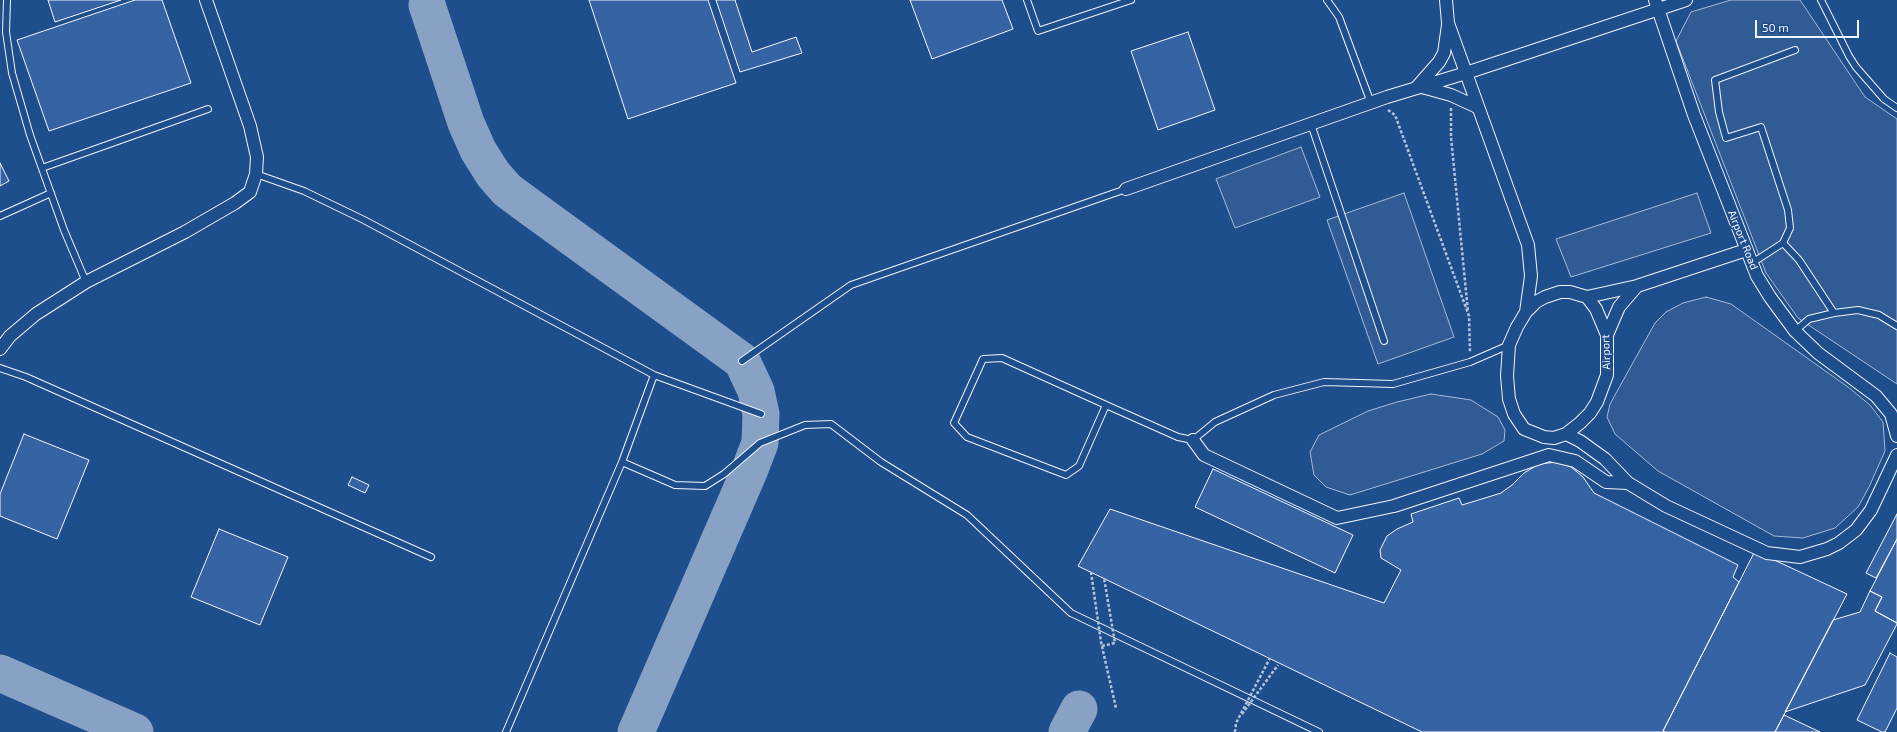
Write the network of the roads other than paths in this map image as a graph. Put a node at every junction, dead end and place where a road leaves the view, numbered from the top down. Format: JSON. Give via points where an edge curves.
{"nodes":[{"id":1,"x":7,"y":0,"type":"edge"},
{"id":2,"x":206,"y":0,"type":"edge"},
{"id":3,"x":1027,"y":0,"type":"edge"},
{"id":4,"x":1131,"y":0,"type":"edge"},
{"id":5,"x":1326,"y":0,"type":"edge"},
{"id":6,"x":1446,"y":0,"type":"edge"},
{"id":7,"x":1686,"y":0,"type":"edge"},
{"id":8,"x":1822,"y":0,"type":"edge"},
{"id":9,"x":1657,"y":5,"type":"edge"},
{"id":10,"x":1448,"y":23,"type":"junction"},
{"id":11,"x":6,"y":32,"type":"junction"},
{"id":12,"x":0,"y":35,"type":"edge"},
{"id":13,"x":1795,"y":50,"type":"dead end"},
{"id":14,"x":1466,"y":73,"type":"junction"},
{"id":15,"x":1418,"y":88,"type":"junction"},
{"id":16,"x":1372,"y":103,"type":"junction"},
{"id":17,"x":1477,"y":107,"type":"junction"},
{"id":18,"x":1897,"y":108,"type":"edge"},
{"id":19,"x":208,"y":109,"type":"dead end"},
{"id":20,"x":1311,"y":124,"type":"junction"},
{"id":21,"x":42,"y":168,"type":"junction"},
{"id":22,"x":256,"y":174,"type":"junction"},
{"id":23,"x":1126,"y":189,"type":"joint"},
{"id":24,"x":51,"y":193,"type":"junction"},
{"id":25,"x":0,"y":216,"type":"edge"},
{"id":26,"x":1783,"y":243,"type":"junction"},
{"id":27,"x":1746,"y":250,"type":"junction"},
{"id":28,"x":1752,"y":263,"type":"junction"},
{"id":29,"x":86,"y":282,"type":"junction"},
{"id":30,"x":1637,"y":286,"type":"junction"},
{"id":31,"x":1586,"y":296,"type":"junction"},
{"id":32,"x":1526,"y":312,"type":"junction"},
{"id":33,"x":1834,"y":313,"type":"junction"},
{"id":34,"x":1897,"y":326,"type":"edge"},
{"id":35,"x":1795,"y":331,"type":"junction"},
{"id":36,"x":1607,"y":335,"type":"junction"},
{"id":37,"x":1384,"y":341,"type":"dead end"},
{"id":38,"x":1509,"y":345,"type":"junction"},
{"id":39,"x":0,"y":349,"type":"edge"},
{"id":40,"x":742,"y":361,"type":"dead end"},
{"id":41,"x":0,"y":368,"type":"edge"},
{"id":42,"x":654,"y":375,"type":"junction"},
{"id":43,"x":1106,"y":405,"type":"junction"},
{"id":44,"x":761,"y":414,"type":"dead end"},
{"id":45,"x":1566,"y":434,"type":"junction"},
{"id":46,"x":1897,"y":436,"type":"edge"},
{"id":47,"x":1193,"y":440,"type":"junction"},
{"id":48,"x":1897,"y":455,"type":"edge"},
{"id":49,"x":622,"y":462,"type":"junction"},
{"id":50,"x":1628,"y":483,"type":"junction"},
{"id":51,"x":431,"y":557,"type":"dead end"},
{"id":52,"x":506,"y":732,"type":"edge"},
{"id":53,"x":1319,"y":732,"type":"edge"}],
"edges":[{"from":1,"to":11,"type":"lane"},
{"from":2,"to":22,"type":"street","via":[[250,126],[257,157]]},
{"from":3,"to":4,"type":"lane","via":[[1038,31]]},
{"from":5,"to":16,"type":"lane","via":[[1339,17]]},
{"from":6,"to":10,"type":"street"},
{"from":7,"to":9,"type":"street"},
{"from":8,"to":18,"type":"lane","via":[[1856,67],[1884,99]]},
{"from":9,"to":14,"type":"street"},
{"from":9,"to":27,"type":"street","name":"Airport Road","via":[[1694,115]]},
{"from":10,"to":14,"type":"street"},
{"from":10,"to":15,"type":"street","via":[[1446,43],[1439,62]]},
{"from":11,"to":12,"type":"lane"},
{"from":11,"to":21,"type":"lane","via":[[12,73]]},
{"from":13,"to":26,"type":"lane","via":[[1715,80],[1719,112],[1726,138],[1761,127],[1788,210],[1790,228]]},
{"from":14,"to":15,"type":"street"},
{"from":14,"to":17,"type":"street"},
{"from":15,"to":16,"type":"street"},
{"from":15,"to":17,"type":"street","via":[[1451,95]]},
{"from":16,"to":20,"type":"street"},
{"from":17,"to":32,"type":"street","via":[[1528,245],[1531,276]]},
{"from":19,"to":21,"type":"lane"},
{"from":20,"to":23,"type":"street"},
{"from":20,"to":37,"type":"lane"},
{"from":21,"to":24,"type":"lane"},
{"from":22,"to":29,"type":"street","via":[[250,192],[236,203]]},
{"from":22,"to":42,"type":"lane","via":[[304,191],[364,220]]},
{"from":23,"to":40,"type":"lane","via":[[851,285]]},
{"from":24,"to":25,"type":"lane"},
{"from":24,"to":29,"type":"lane"},
{"from":26,"to":28,"type":"lane"},
{"from":26,"to":33,"type":"lane","via":[[1799,260]]},
{"from":27,"to":28,"type":"street","name":"Airport Road"},
{"from":27,"to":30,"type":"street"},
{"from":28,"to":35,"type":"street","name":"Airport Road","via":[[1770,297]]},
{"from":29,"to":39,"type":"street","via":[[36,314],[10,336]]},
{"from":30,"to":31,"type":"street"},
{"from":30,"to":36,"type":"street","via":[[1619,307]]},
{"from":31,"to":32,"type":"street","name":"Airport","via":[[1560,292],[1544,297]]},
{"from":31,"to":36,"type":"street","name":"Airport","via":[[1596,310]]},
{"from":32,"to":38,"type":"street","name":"Airport"},
{"from":33,"to":34,"type":"lane","via":[[1858,310],[1879,315]]},
{"from":33,"to":35,"type":"lane","via":[[1809,319]]},
{"from":35,"to":46,"type":"street","name":"Airport Road","via":[[1876,396],[1891,414]]},
{"from":36,"to":45,"type":"street","name":"Airport","via":[[1607,376],[1598,402],[1580,423]]},
{"from":38,"to":45,"type":"street","name":"Airport","via":[[1509,399],[1517,421],[1524,429],[1544,437],[1554,438]]},
{"from":38,"to":47,"type":"lane","via":[[1470,362],[1393,384],[1324,382],[1274,395],[1215,422]]},
{"from":41,"to":51,"type":"lane","via":[[26,377]]},
{"from":42,"to":44,"type":"lane"},
{"from":42,"to":49,"type":"lane"},
{"from":43,"to":43,"type":"lane","via":[[1002,358],[983,359],[954,423],[967,437],[1066,475],[1079,466]]},
{"from":43,"to":47,"type":"lane"},
{"from":45,"to":50,"type":"street","via":[[1605,459]]},
{"from":47,"to":50,"type":"street","via":[[1204,455],[1337,518],[1394,506],[1549,456],[1575,461],[1606,482]]},
{"from":48,"to":50,"type":"street","via":[[1871,510],[1856,530],[1827,549],[1800,557],[1767,553],[1666,506]]},
{"from":49,"to":52,"type":"lane"},
{"from":49,"to":53,"type":"lane","via":[[676,485],[705,486],[724,474],[760,443],[805,425],[831,424],[882,462],[967,515],[1071,613]]}]}
